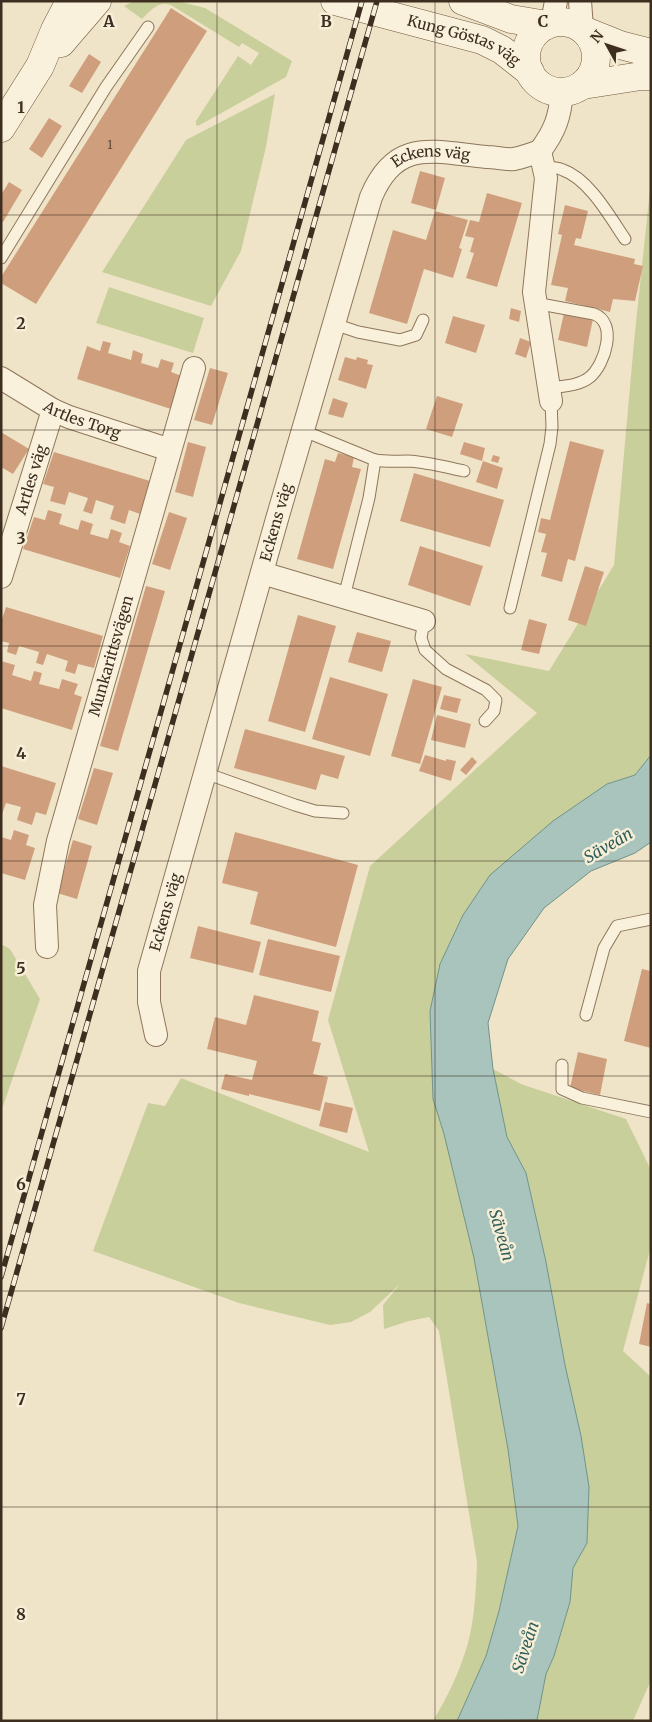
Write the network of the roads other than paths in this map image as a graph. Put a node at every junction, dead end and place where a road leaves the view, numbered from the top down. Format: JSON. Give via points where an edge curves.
{"nodes":[{"id":1,"x":70,"y":1,"type":"edge"},
{"id":2,"x":98,"y":1,"type":"edge"},
{"id":3,"x":335,"y":1,"type":"edge"},
{"id":4,"x":463,"y":1,"type":"edge"},
{"id":5,"x":580,"y":1,"type":"edge"},
{"id":6,"x":552,"y":16,"type":"edge"},
{"id":7,"x":148,"y":27,"type":"dead end"},
{"id":8,"x":584,"y":30,"type":"junction"},
{"id":9,"x":651,"y":53,"type":"edge"},
{"id":10,"x":40,"y":66,"type":"junction"},
{"id":11,"x":530,"y":72,"type":"junction"},
{"id":12,"x":651,"y":76,"type":"edge"},
{"id":13,"x":572,"y":88,"type":"junction"},
{"id":14,"x":1,"y":128,"type":"edge"},
{"id":15,"x":542,"y":159,"type":"junction"},
{"id":16,"x":625,"y":239,"type":"dead end"},
{"id":17,"x":1,"y":258,"type":"edge"},
{"id":18,"x":535,"y":303,"type":"junction"},
{"id":19,"x":423,"y":320,"type":"dead end"},
{"id":20,"x":334,"y":324,"type":"junction"},
{"id":21,"x":194,"y":368,"type":"dead end"},
{"id":22,"x":1,"y":378,"type":"edge"},
{"id":23,"x":550,"y":394,"type":"junction"},
{"id":24,"x":53,"y":410,"type":"junction"},
{"id":25,"x":304,"y":431,"type":"junction"},
{"id":26,"x":170,"y":450,"type":"junction"},
{"id":27,"x":375,"y":460,"type":"junction"},
{"id":28,"x":464,"y":471,"type":"dead end"},
{"id":29,"x":262,"y":573,"type":"junction"},
{"id":30,"x":1,"y":577,"type":"edge"},
{"id":31,"x":344,"y":597,"type":"junction"},
{"id":32,"x":510,"y":608,"type":"dead end"},
{"id":33,"x":424,"y":621,"type":"joint"},
{"id":34,"x":485,"y":721,"type":"dead end"},
{"id":35,"x":205,"y":774,"type":"junction"},
{"id":36,"x":343,"y":813,"type":"dead end"},
{"id":37,"x":651,"y":919,"type":"edge"},
{"id":38,"x":47,"y":947,"type":"dead end"},
{"id":39,"x":586,"y":1014,"type":"dead end"},
{"id":40,"x":156,"y":1035,"type":"dead end"},
{"id":41,"x":562,"y":1065,"type":"dead end"},
{"id":42,"x":651,"y":1112,"type":"edge"}],
"edges":[{"from":1,"to":10,"type":"main road"},
{"from":2,"to":10,"type":"main road"},
{"from":3,"to":11,"type":"main road","name":"Kung Göstas väg","via":[[482,40],[502,50]]},
{"from":4,"to":6,"type":"main road","via":[[511,19]]},
{"from":5,"to":8,"type":"street"},
{"from":6,"to":8,"type":"main road"},
{"from":6,"to":11,"type":"main road","name":"Kung Göstas väg","via":[[530,42],[526,54]]},
{"from":7,"to":17,"type":"lane","via":[[106,87]]},
{"from":8,"to":9,"type":"main road"},
{"from":8,"to":13,"type":"main road","via":[[593,42],[597,59],[591,75]]},
{"from":10,"to":14,"type":"main road"},
{"from":11,"to":13,"type":"main road","name":"Kung Göstas väg","via":[[549,90]]},
{"from":12,"to":13,"type":"main road","name":"Kung Göstas väg"},
{"from":13,"to":15,"type":"street"},
{"from":15,"to":16,"type":"lane","via":[[580,180]]},
{"from":15,"to":18,"type":"street","via":[[546,178]]},
{"from":15,"to":20,"type":"street","name":"Eckens väg","via":[[426,151],[411,153],[398,160],[377,182],[371,197]]},
{"from":18,"to":23,"type":"street"},
{"from":18,"to":23,"type":"lane","via":[[594,314],[603,319],[608,329],[602,359],[590,377]]},
{"from":19,"to":20,"type":"lane","via":[[416,335],[400,340]]},
{"from":20,"to":25,"type":"street","name":"Eckens väg"},
{"from":21,"to":26,"type":"street","name":"Munkarittsvägen"},
{"from":22,"to":24,"type":"street","name":"Artles Torg"},
{"from":23,"to":32,"type":"lane","via":[[550,444]]},
{"from":24,"to":26,"type":"street","name":"Artles Torg"},
{"from":24,"to":30,"type":"street","name":"Artles väg"},
{"from":25,"to":27,"type":"lane"},
{"from":25,"to":29,"type":"street","name":"Eckens väg"},
{"from":26,"to":38,"type":"street","name":"Munkarittsvägen","via":[[58,840],[46,905]]},
{"from":27,"to":28,"type":"lane","via":[[408,461]]},
{"from":27,"to":31,"type":"lane","via":[[369,498]]},
{"from":29,"to":31,"type":"street"},
{"from":29,"to":35,"type":"street","name":"Eckens väg"},
{"from":31,"to":33,"type":"street"},
{"from":33,"to":34,"type":"lane","via":[[421,638],[425,650],[446,669],[486,690],[496,700],[494,711]]},
{"from":35,"to":36,"type":"lane","via":[[295,806]]},
{"from":35,"to":40,"type":"street","name":"Eckens väg","via":[[149,971],[149,1002]]},
{"from":37,"to":39,"type":"lane","via":[[617,926],[604,948]]},
{"from":41,"to":42,"type":"lane","via":[[562,1089],[582,1098]]}]}
